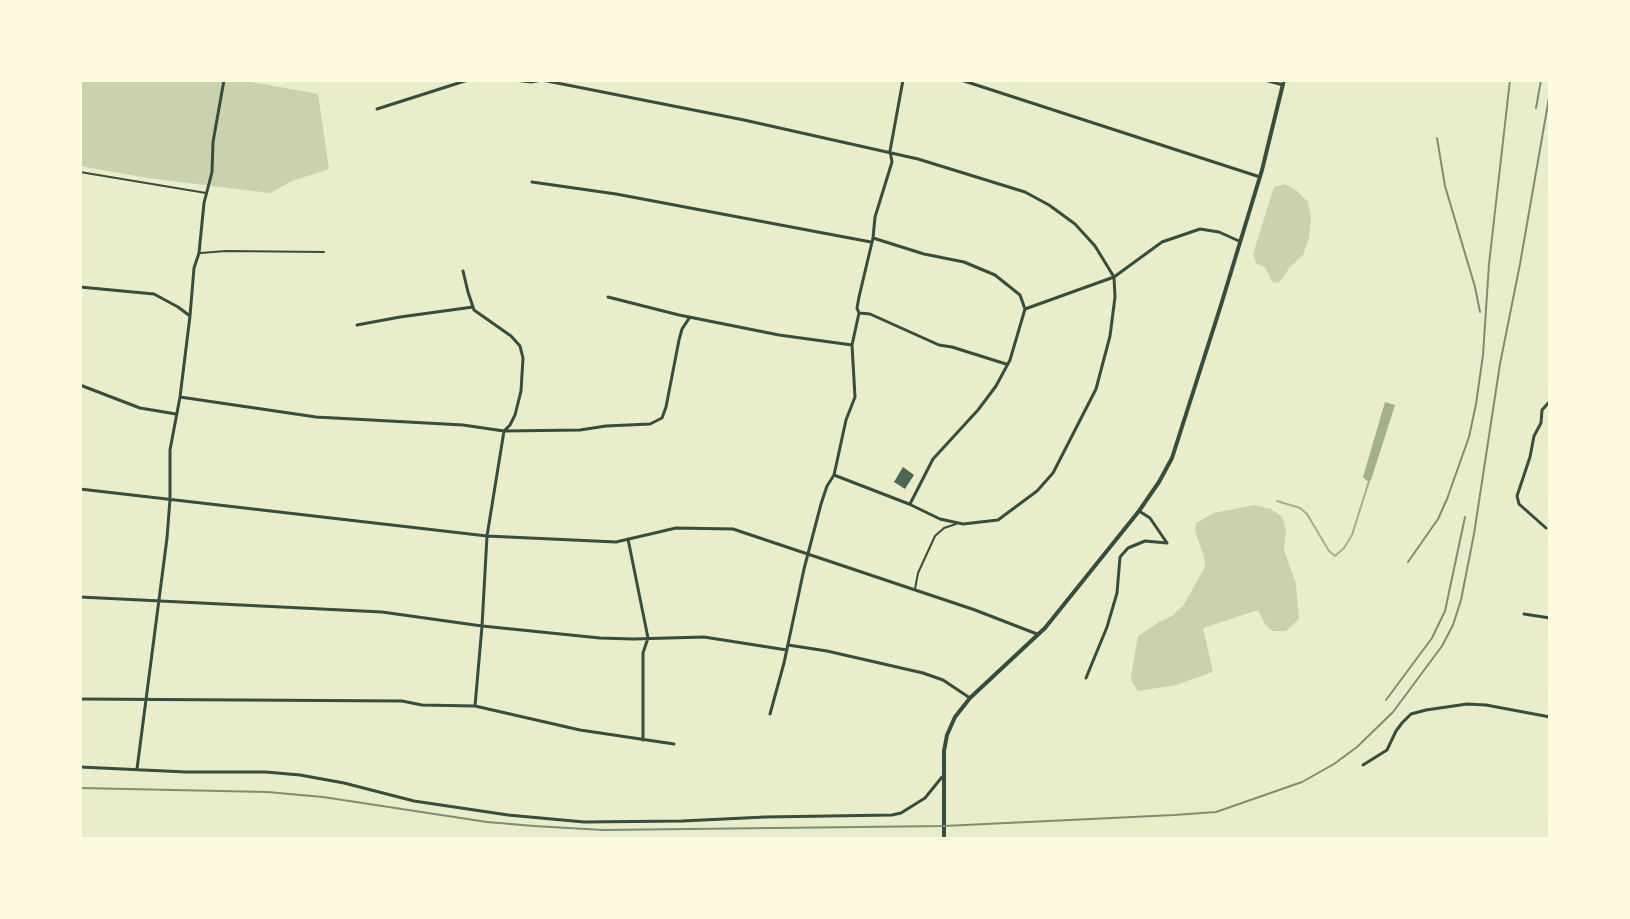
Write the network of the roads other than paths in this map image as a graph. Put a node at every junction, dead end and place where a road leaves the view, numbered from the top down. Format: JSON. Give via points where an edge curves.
{"nodes":[{"id":1,"x":224,"y":80,"type":"edge"},
{"id":2,"x":468,"y":80,"type":"edge"},
{"id":3,"x":515,"y":80,"type":"edge"},
{"id":4,"x":903,"y":80,"type":"edge"},
{"id":5,"x":961,"y":80,"type":"edge"},
{"id":6,"x":1265,"y":80,"type":"edge"},
{"id":7,"x":1284,"y":83,"type":"edge"},
{"id":8,"x":377,"y":109,"type":"dead end"},
{"id":9,"x":890,"y":151,"type":"junction"},
{"id":10,"x":80,"y":172,"type":"edge"},
{"id":11,"x":1260,"y":177,"type":"junction"},
{"id":12,"x":532,"y":182,"type":"dead end"},
{"id":13,"x":207,"y":193,"type":"junction"},
{"id":14,"x":872,"y":240,"type":"junction"},
{"id":15,"x":1239,"y":241,"type":"junction"},
{"id":16,"x":324,"y":252,"type":"dead end"},
{"id":17,"x":199,"y":253,"type":"junction"},
{"id":18,"x":463,"y":271,"type":"dead end"},
{"id":19,"x":1114,"y":277,"type":"junction"},
{"id":20,"x":80,"y":287,"type":"edge"},
{"id":21,"x":608,"y":297,"type":"dead end"},
{"id":22,"x":473,"y":307,"type":"junction"},
{"id":23,"x":1025,"y":309,"type":"junction"},
{"id":24,"x":859,"y":313,"type":"junction"},
{"id":25,"x":190,"y":316,"type":"junction"},
{"id":26,"x":690,"y":317,"type":"junction"},
{"id":27,"x":357,"y":325,"type":"dead end"},
{"id":28,"x":852,"y":345,"type":"junction"},
{"id":29,"x":1007,"y":364,"type":"junction"},
{"id":30,"x":80,"y":385,"type":"edge"},
{"id":31,"x":180,"y":397,"type":"junction"},
{"id":32,"x":1550,"y":401,"type":"edge"},
{"id":33,"x":176,"y":414,"type":"junction"},
{"id":34,"x":504,"y":431,"type":"junction"},
{"id":35,"x":834,"y":475,"type":"junction"},
{"id":36,"x":80,"y":489,"type":"edge"},
{"id":37,"x":170,"y":499,"type":"junction"},
{"id":38,"x":909,"y":504,"type":"junction"},
{"id":39,"x":1139,"y":511,"type":"junction"},
{"id":40,"x":960,"y":523,"type":"junction"},
{"id":41,"x":1546,"y":528,"type":"edge"},
{"id":42,"x":487,"y":536,"type":"junction"},
{"id":43,"x":628,"y":539,"type":"junction"},
{"id":44,"x":808,"y":554,"type":"junction"},
{"id":45,"x":915,"y":590,"type":"junction"},
{"id":46,"x":80,"y":597,"type":"edge"},
{"id":47,"x":160,"y":601,"type":"junction"},
{"id":48,"x":1524,"y":614,"type":"dead end"},
{"id":49,"x":1550,"y":618,"type":"edge"},
{"id":50,"x":482,"y":626,"type":"junction"},
{"id":51,"x":1037,"y":634,"type":"junction"},
{"id":52,"x":648,"y":638,"type":"junction"},
{"id":53,"x":788,"y":648,"type":"junction"},
{"id":54,"x":1086,"y":678,"type":"dead end"},
{"id":55,"x":970,"y":698,"type":"junction"},
{"id":56,"x":80,"y":699,"type":"edge"},
{"id":57,"x":146,"y":700,"type":"junction"},
{"id":58,"x":475,"y":706,"type":"junction"},
{"id":59,"x":770,"y":714,"type":"dead end"},
{"id":60,"x":1550,"y":717,"type":"edge"},
{"id":61,"x":643,"y":740,"type":"junction"},
{"id":62,"x":674,"y":744,"type":"dead end"},
{"id":63,"x":1363,"y":765,"type":"dead end"},
{"id":64,"x":80,"y":767,"type":"edge"},
{"id":65,"x":137,"y":769,"type":"junction"},
{"id":66,"x":942,"y":777,"type":"junction"},
{"id":67,"x":944,"y":839,"type":"edge"}],
"edges":[{"from":1,"to":13,"type":"street"},
{"from":2,"to":8,"type":"street"},
{"from":3,"to":9,"type":"street","via":[[542,80]]},
{"from":4,"to":9,"type":"street"},
{"from":5,"to":11,"type":"street"},
{"from":6,"to":7,"type":"street"},
{"from":7,"to":11,"type":"street"},
{"from":9,"to":14,"type":"street","via":[[892,162]]},
{"from":9,"to":19,"type":"street","via":[[1025,192],[1049,205],[1095,246]]},
{"from":10,"to":13,"type":"lane"},
{"from":11,"to":15,"type":"street"},
{"from":12,"to":14,"type":"street"},
{"from":13,"to":17,"type":"street"},
{"from":14,"to":23,"type":"street","via":[[964,262],[995,275],[1020,295]]},
{"from":14,"to":24,"type":"street"},
{"from":15,"to":19,"type":"street","via":[[1200,229],[1162,242]]},
{"from":15,"to":39,"type":"street","via":[[1172,458]]},
{"from":16,"to":17,"type":"lane"},
{"from":17,"to":25,"type":"street"},
{"from":18,"to":22,"type":"street"},
{"from":19,"to":23,"type":"street"},
{"from":19,"to":40,"type":"street","via":[[1110,336],[1096,389],[1053,473],[998,520]]},
{"from":20,"to":25,"type":"street","via":[[154,294]]},
{"from":21,"to":26,"type":"street"},
{"from":22,"to":27,"type":"street"},
{"from":22,"to":34,"type":"street","via":[[520,346],[521,391]]},
{"from":23,"to":29,"type":"street"},
{"from":24,"to":28,"type":"street"},
{"from":24,"to":29,"type":"street","via":[[939,345]]},
{"from":25,"to":31,"type":"street"},
{"from":26,"to":28,"type":"street"},
{"from":26,"to":34,"type":"street","via":[[682,329],[662,418],[650,424],[580,430]]},
{"from":28,"to":35,"type":"street","via":[[855,397]]},
{"from":29,"to":38,"type":"street","via":[[978,410],[933,459]]},
{"from":30,"to":33,"type":"street","via":[[140,408]]},
{"from":31,"to":33,"type":"street"},
{"from":31,"to":34,"type":"street","via":[[316,417]]},
{"from":32,"to":41,"type":"street","via":[[1542,410],[1517,496]]},
{"from":33,"to":37,"type":"street"},
{"from":34,"to":42,"type":"street"},
{"from":35,"to":38,"type":"street"},
{"from":35,"to":44,"type":"street"},
{"from":36,"to":37,"type":"street"},
{"from":37,"to":42,"type":"street"},
{"from":37,"to":47,"type":"street"},
{"from":38,"to":40,"type":"street"},
{"from":39,"to":51,"type":"street"},
{"from":39,"to":54,"type":"street","via":[[1167,543],[1145,541],[1120,557],[1117,593]]},
{"from":40,"to":45,"type":"lane","via":[[935,536]]},
{"from":42,"to":43,"type":"street"},
{"from":42,"to":50,"type":"street"},
{"from":43,"to":44,"type":"street","via":[[676,528],[733,529]]},
{"from":43,"to":52,"type":"street"},
{"from":44,"to":45,"type":"street"},
{"from":44,"to":53,"type":"street"},
{"from":45,"to":51,"type":"street"},
{"from":46,"to":47,"type":"street"},
{"from":47,"to":50,"type":"street","via":[[382,612]]},
{"from":47,"to":57,"type":"street"},
{"from":48,"to":49,"type":"street"},
{"from":50,"to":52,"type":"street"},
{"from":50,"to":58,"type":"street"},
{"from":51,"to":55,"type":"street"},
{"from":52,"to":53,"type":"street","via":[[704,637]]},
{"from":52,"to":61,"type":"street","via":[[643,653]]},
{"from":53,"to":55,"type":"street","via":[[923,673]]},
{"from":53,"to":59,"type":"street"},
{"from":55,"to":66,"type":"street","via":[[947,735]]},
{"from":56,"to":57,"type":"street"},
{"from":57,"to":58,"type":"street"},
{"from":57,"to":65,"type":"street"},
{"from":58,"to":61,"type":"street"},
{"from":60,"to":63,"type":"street","via":[[1467,704],[1411,714],[1387,750]]},
{"from":61,"to":62,"type":"street"},
{"from":64,"to":65,"type":"street"},
{"from":65,"to":66,"type":"street","via":[[300,775],[414,801],[584,822],[892,815],[925,798]]},
{"from":66,"to":67,"type":"street"}]}
